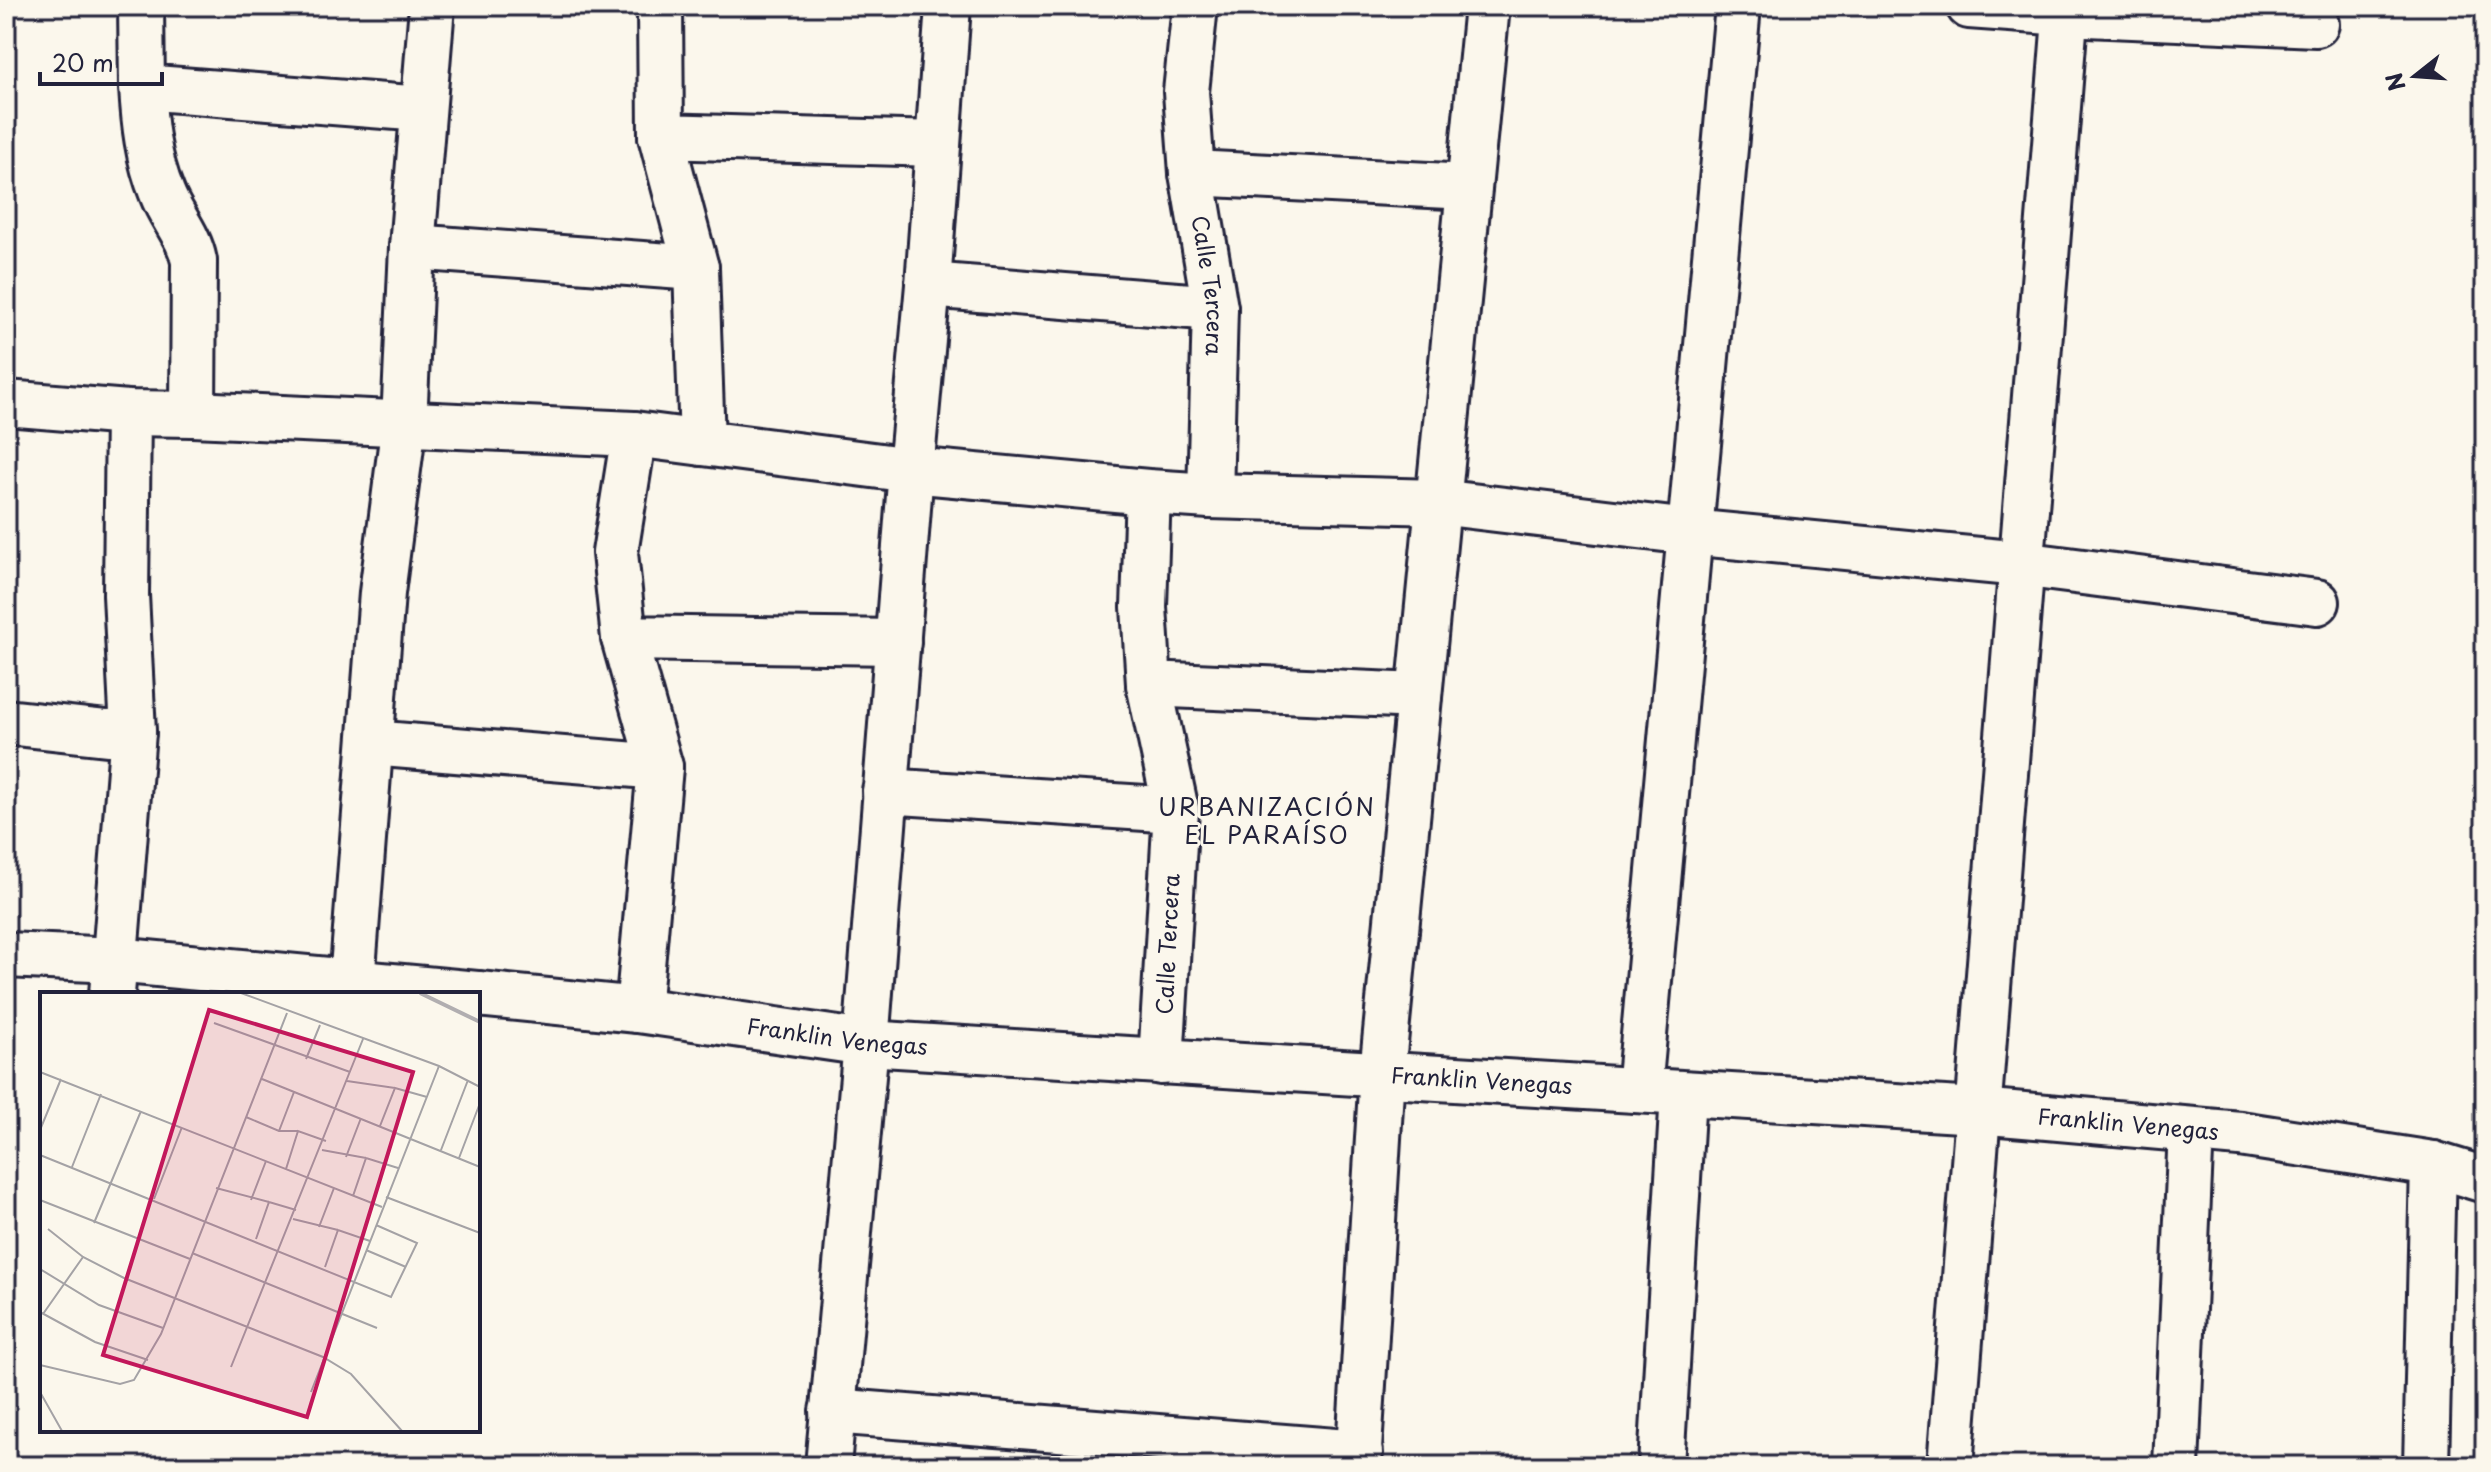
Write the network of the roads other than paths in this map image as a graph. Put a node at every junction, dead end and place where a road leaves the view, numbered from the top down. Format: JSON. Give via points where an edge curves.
{"nodes":[{"id":1,"x":141,"y":6,"type":"edge"},
{"id":2,"x":432,"y":6,"type":"edge"},
{"id":3,"x":660,"y":6,"type":"edge"},
{"id":4,"x":948,"y":6,"type":"edge"},
{"id":5,"x":1195,"y":6,"type":"edge"},
{"id":6,"x":1487,"y":6,"type":"edge"},
{"id":7,"x":1738,"y":6,"type":"edge"},
{"id":8,"x":1969,"y":6,"type":"edge"},
{"id":9,"x":2065,"y":10,"type":"edge"},
{"id":10,"x":2316,"y":24,"type":"dead end"},
{"id":11,"x":142,"y":87,"type":"junction"},
{"id":12,"x":423,"y":109,"type":"junction"},
{"id":13,"x":661,"y":136,"type":"junction"},
{"id":14,"x":938,"y":144,"type":"junction"},
{"id":15,"x":1192,"y":173,"type":"junction"},
{"id":16,"x":1469,"y":187,"type":"junction"},
{"id":17,"x":412,"y":247,"type":"junction"},
{"id":18,"x":696,"y":268,"type":"junction"},
{"id":19,"x":928,"y":285,"type":"junction"},
{"id":20,"x":1215,"y":308,"type":"junction"},
{"id":21,"x":6,"y":403,"type":"edge"},
{"id":22,"x":128,"y":413,"type":"junction"},
{"id":23,"x":193,"y":414,"type":"junction"},
{"id":24,"x":404,"y":423,"type":"junction"},
{"id":25,"x":634,"y":434,"type":"junction"},
{"id":26,"x":702,"y":443,"type":"junction"},
{"id":27,"x":911,"y":470,"type":"junction"},
{"id":28,"x":1148,"y":492,"type":"junction"},
{"id":29,"x":1210,"y":496,"type":"junction"},
{"id":30,"x":1438,"y":502,"type":"junction"},
{"id":31,"x":1689,"y":532,"type":"junction"},
{"id":32,"x":2021,"y":564,"type":"junction"},
{"id":33,"x":2317,"y":602,"type":"dead end"},
{"id":34,"x":624,"y":638,"type":"junction"},
{"id":35,"x":898,"y":642,"type":"junction"},
{"id":36,"x":1149,"y":684,"type":"junction"},
{"id":37,"x":1419,"y":696,"type":"junction"},
{"id":38,"x":6,"y":722,"type":"edge"},
{"id":39,"x":133,"y":732,"type":"junction"},
{"id":40,"x":371,"y":743,"type":"junction"},
{"id":41,"x":660,"y":767,"type":"junction"},
{"id":42,"x":885,"y":791,"type":"junction"},
{"id":43,"x":1176,"y":810,"type":"junction"},
{"id":44,"x":6,"y":955,"type":"edge"},
{"id":45,"x":113,"y":977,"type":"edge"},
{"id":46,"x":352,"y":982,"type":"junction"},
{"id":47,"x":456,"y":992,"type":"edge"},
{"id":48,"x":480,"y":994,"type":"edge"},
{"id":49,"x":638,"y":1010,"type":"junction"},
{"id":50,"x":866,"y":1043,"type":"junction"},
{"id":51,"x":1161,"y":1062,"type":"junction"},
{"id":52,"x":1382,"y":1073,"type":"junction"},
{"id":53,"x":1639,"y":1090,"type":"junction"},
{"id":54,"x":1683,"y":1094,"type":"junction"},
{"id":55,"x":1978,"y":1111,"type":"junction"},
{"id":56,"x":2191,"y":1130,"type":"junction"},
{"id":57,"x":2433,"y":1164,"type":"junction"},
{"id":58,"x":2485,"y":1180,"type":"edge"},
{"id":59,"x":832,"y":1411,"type":"junction"},
{"id":60,"x":1359,"y":1459,"type":"edge"},
{"id":61,"x":828,"y":1466,"type":"edge"},
{"id":62,"x":1661,"y":1466,"type":"edge"},
{"id":63,"x":1950,"y":1466,"type":"edge"},
{"id":64,"x":2176,"y":1466,"type":"edge"},
{"id":65,"x":2426,"y":1466,"type":"edge"}],
"edges":[{"from":1,"to":11,"type":"street"},
{"from":2,"to":12,"type":"street"},
{"from":3,"to":13,"type":"street"},
{"from":4,"to":14,"type":"street"},
{"from":5,"to":15,"type":"street","name":"Calle Tercera","via":[[1186,92]]},
{"from":6,"to":16,"type":"street"},
{"from":7,"to":31,"type":"street"},
{"from":8,"to":9,"type":"street"},
{"from":9,"to":10,"type":"street"},
{"from":9,"to":32,"type":"street"},
{"from":11,"to":12,"type":"street"},
{"from":11,"to":23,"type":"street","via":[[155,170],[194,261]]},
{"from":12,"to":17,"type":"street"},
{"from":13,"to":14,"type":"street"},
{"from":13,"to":18,"type":"street"},
{"from":14,"to":19,"type":"street"},
{"from":15,"to":16,"type":"street"},
{"from":15,"to":20,"type":"street","name":"Calle Tercera"},
{"from":16,"to":30,"type":"street"},
{"from":17,"to":18,"type":"street"},
{"from":17,"to":24,"type":"street"},
{"from":18,"to":26,"type":"street"},
{"from":19,"to":20,"type":"street"},
{"from":19,"to":27,"type":"street"},
{"from":20,"to":29,"type":"street","name":"Calle Tercera"},
{"from":21,"to":22,"type":"street"},
{"from":22,"to":23,"type":"street"},
{"from":22,"to":39,"type":"street","via":[[126,595]]},
{"from":23,"to":24,"type":"street"},
{"from":24,"to":25,"type":"street"},
{"from":24,"to":40,"type":"street","via":[[382,593]]},
{"from":25,"to":26,"type":"street"},
{"from":25,"to":34,"type":"street","via":[[615,553]]},
{"from":26,"to":27,"type":"street"},
{"from":27,"to":28,"type":"street"},
{"from":27,"to":35,"type":"street"},
{"from":28,"to":29,"type":"street"},
{"from":28,"to":36,"type":"street","name":"Calle Tercera","via":[[1144,607]]},
{"from":29,"to":30,"type":"street"},
{"from":30,"to":31,"type":"street"},
{"from":30,"to":37,"type":"street"},
{"from":31,"to":32,"type":"street"},
{"from":31,"to":53,"type":"street"},
{"from":32,"to":33,"type":"street"},
{"from":32,"to":55,"type":"street"},
{"from":34,"to":35,"type":"street"},
{"from":34,"to":41,"type":"street"},
{"from":35,"to":42,"type":"street"},
{"from":36,"to":37,"type":"street"},
{"from":36,"to":43,"type":"street","name":"Calle Tercera"},
{"from":37,"to":52,"type":"street"},
{"from":38,"to":39,"type":"street"},
{"from":39,"to":45,"type":"street"},
{"from":40,"to":41,"type":"street"},
{"from":40,"to":46,"type":"street"},
{"from":41,"to":49,"type":"street"},
{"from":42,"to":43,"type":"street"},
{"from":42,"to":50,"type":"street"},
{"from":43,"to":51,"type":"street","name":"Calle Tercera"},
{"from":44,"to":45,"type":"street","name":"Franklin Venegas"},
{"from":45,"to":46,"type":"street","name":"Franklin Venegas"},
{"from":46,"to":47,"type":"street","name":"Franklin Venegas"},
{"from":48,"to":49,"type":"street","name":"Franklin Venegas"},
{"from":49,"to":50,"type":"street","name":"Franklin Venegas"},
{"from":50,"to":51,"type":"street","name":"Franklin Venegas"},
{"from":50,"to":59,"type":"street"},
{"from":51,"to":52,"type":"street","name":"Franklin Venegas"},
{"from":52,"to":53,"type":"street","name":"Franklin Venegas"},
{"from":52,"to":60,"type":"street"},
{"from":53,"to":54,"type":"street","name":"Franklin Venegas"},
{"from":54,"to":55,"type":"street","name":"Franklin Venegas"},
{"from":54,"to":62,"type":"street"},
{"from":55,"to":56,"type":"street","name":"Franklin Venegas"},
{"from":55,"to":63,"type":"street"},
{"from":56,"to":57,"type":"street","name":"Franklin Venegas"},
{"from":56,"to":64,"type":"street"},
{"from":57,"to":58,"type":"street","name":"Franklin Venegas"},
{"from":57,"to":65,"type":"street"},
{"from":59,"to":60,"type":"street"},
{"from":59,"to":61,"type":"street"}]}
